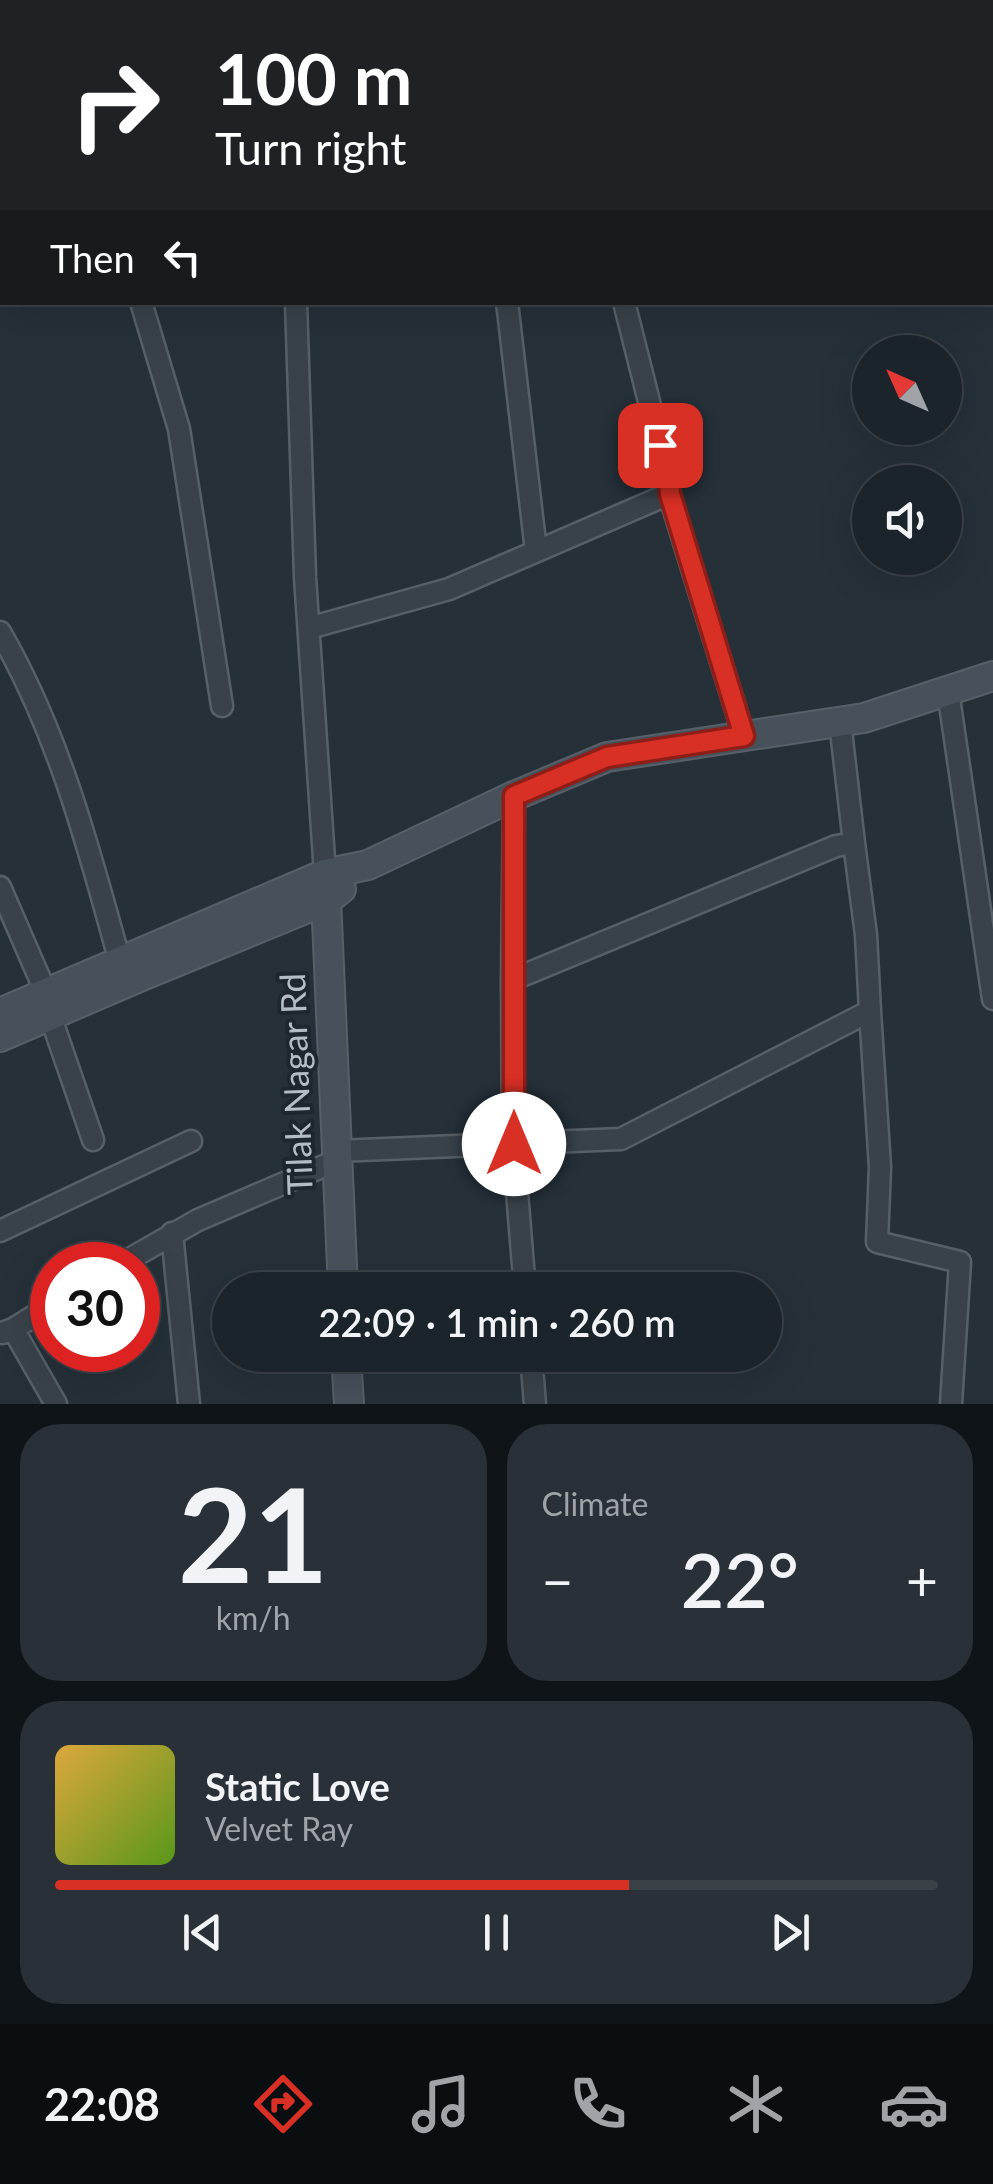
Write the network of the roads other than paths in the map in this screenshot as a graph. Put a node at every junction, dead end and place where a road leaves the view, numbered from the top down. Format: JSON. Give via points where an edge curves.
{"nodes":[{"id":1,"x":142,"y":305,"type":"edge"},
{"id":2,"x":296,"y":305,"type":"edge"},
{"id":3,"x":507,"y":305,"type":"edge"},
{"id":4,"x":625,"y":305,"type":"edge"},
{"id":5,"x":670,"y":494,"type":"junction"},
{"id":6,"x":536,"y":551,"type":"junction"},
{"id":7,"x":308,"y":628,"type":"junction"},
{"id":8,"x":0,"y":632,"type":"edge"},
{"id":9,"x":993,"y":676,"type":"edge"},
{"id":10,"x":948,"y":691,"type":"junction"},
{"id":11,"x":222,"y":706,"type":"dead end"},
{"id":12,"x":840,"y":722,"type":"junction"},
{"id":13,"x":744,"y":736,"type":"junction"},
{"id":14,"x":514,"y":796,"type":"junction"},
{"id":15,"x":854,"y":843,"type":"junction"},
{"id":16,"x":0,"y":887,"type":"edge"},
{"id":17,"x":326,"y":887,"type":"junction"},
{"id":18,"x":120,"y":962,"type":"junction"},
{"id":19,"x":512,"y":980,"type":"junction"},
{"id":20,"x":993,"y":998,"type":"edge"},
{"id":21,"x":48,"y":1004,"type":"junction"},
{"id":22,"x":870,"y":1011,"type":"junction"},
{"id":23,"x":0,"y":1013,"type":"edge"},
{"id":24,"x":0,"y":1038,"type":"edge"},
{"id":25,"x":93,"y":1140,"type":"dead end"},
{"id":26,"x":191,"y":1141,"type":"dead end"},
{"id":27,"x":514,"y":1144,"type":"junction"},
{"id":28,"x":337,"y":1156,"type":"junction"},
{"id":29,"x":0,"y":1231,"type":"edge"},
{"id":30,"x":172,"y":1234,"type":"junction"},
{"id":31,"x":158,"y":1242,"type":"edge"},
{"id":32,"x":343,"y":1272,"type":"edge"},
{"id":33,"x":524,"y":1272,"type":"edge"},
{"id":34,"x":30,"y":1318,"type":"edge"},
{"id":35,"x":6,"y":1332,"type":"edge"},
{"id":36,"x":347,"y":1372,"type":"edge"},
{"id":37,"x":531,"y":1372,"type":"edge"},
{"id":38,"x":56,"y":1404,"type":"edge"},
{"id":39,"x":190,"y":1404,"type":"edge"},
{"id":40,"x":349,"y":1404,"type":"edge"},
{"id":41,"x":534,"y":1404,"type":"edge"},
{"id":42,"x":950,"y":1404,"type":"edge"}],
"edges":[{"from":1,"to":11,"type":"street","via":[[179,429]]},
{"from":2,"to":7,"type":"street"},
{"from":3,"to":6,"type":"street"},
{"from":4,"to":5,"type":"street"},
{"from":5,"to":6,"type":"street"},
{"from":5,"to":13,"type":"street"},
{"from":6,"to":7,"type":"street","via":[[450,589]]},
{"from":7,"to":17,"type":"street"},
{"from":8,"to":18,"type":"street","via":[[83,827]]},
{"from":9,"to":10,"type":"street"},
{"from":10,"to":12,"type":"street"},
{"from":10,"to":20,"type":"street"},
{"from":12,"to":13,"type":"street"},
{"from":12,"to":15,"type":"street"},
{"from":13,"to":14,"type":"street","via":[[607,757]]},
{"from":14,"to":17,"type":"street"},
{"from":14,"to":19,"type":"street"},
{"from":15,"to":19,"type":"street"},
{"from":15,"to":22,"type":"street"},
{"from":16,"to":21,"type":"street"},
{"from":17,"to":18,"type":"street"},
{"from":17,"to":21,"type":"street"},
{"from":17,"to":28,"type":"street","name":"Tilak Nagar Rd"},
{"from":18,"to":21,"type":"street"},
{"from":19,"to":27,"type":"street"},
{"from":21,"to":23,"type":"street"},
{"from":21,"to":24,"type":"street"},
{"from":21,"to":25,"type":"street"},
{"from":22,"to":27,"type":"street","via":[[621,1139]]},
{"from":22,"to":42,"type":"street","via":[[880,1167],[877,1242],[960,1262]]},
{"from":26,"to":29,"type":"street"},
{"from":27,"to":28,"type":"street"},
{"from":27,"to":33,"type":"street"},
{"from":28,"to":30,"type":"street"},
{"from":28,"to":32,"type":"street","name":"Tilak Nagar Rd"},
{"from":30,"to":31,"type":"street"},
{"from":30,"to":39,"type":"street"},
{"from":34,"to":35,"type":"street"},
{"from":35,"to":38,"type":"street"},
{"from":36,"to":40,"type":"street"},
{"from":37,"to":41,"type":"street"}]}
